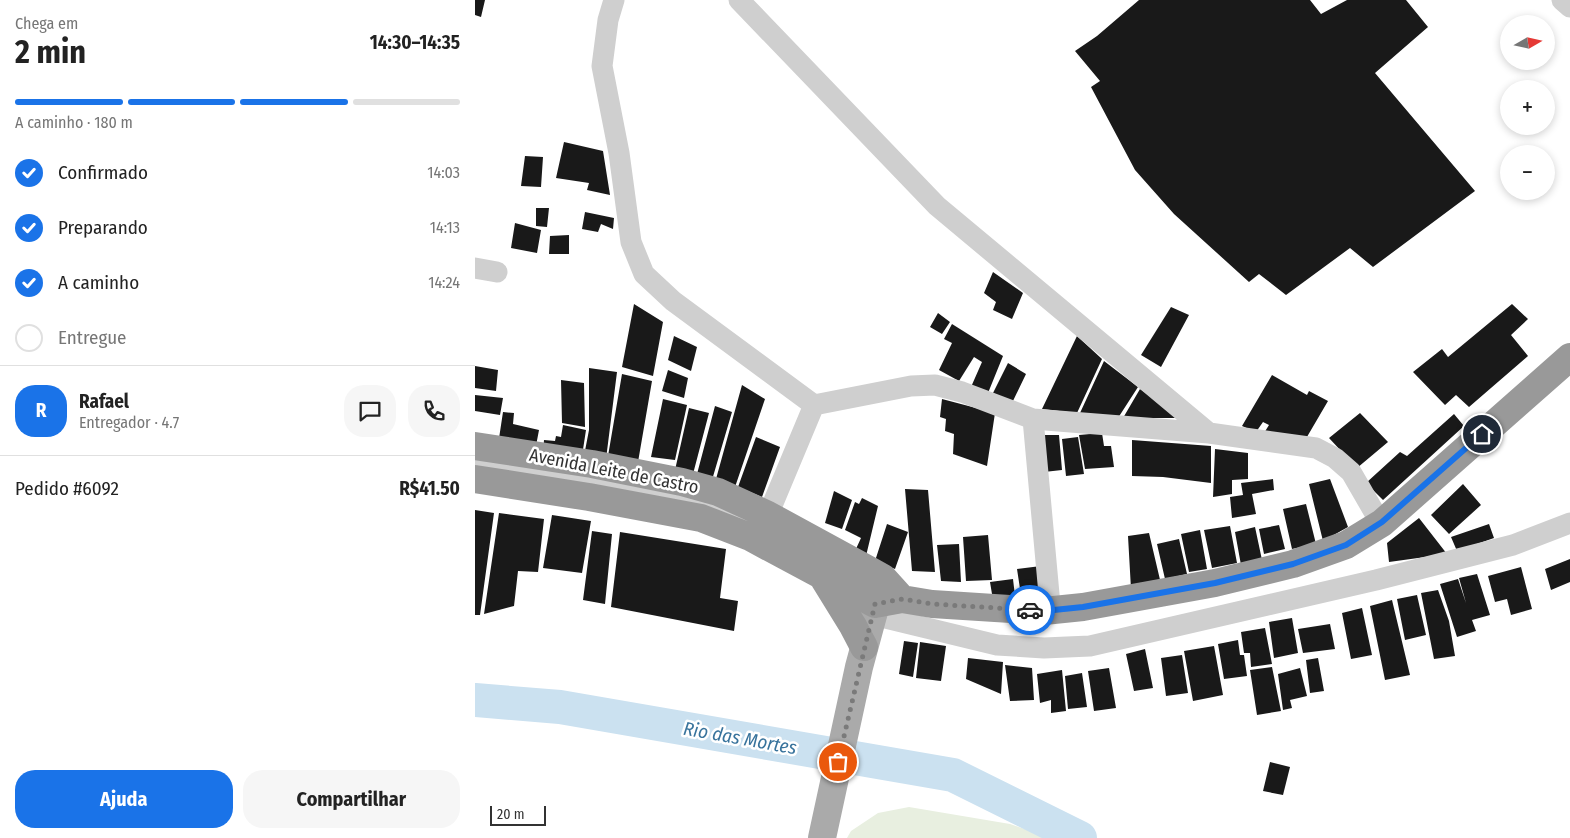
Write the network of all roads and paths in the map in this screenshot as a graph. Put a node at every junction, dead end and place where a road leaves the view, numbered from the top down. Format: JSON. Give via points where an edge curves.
{"nodes":[{"id":1,"x":614,"y":0,"type":"edge"},
{"id":2,"x":739,"y":0,"type":"edge"},
{"id":3,"x":1562,"y":0,"type":"edge"},
{"id":4,"x":1570,"y":7,"type":"edge"},
{"id":5,"x":475,"y":268,"type":"edge"},
{"id":6,"x":497,"y":272,"type":"dead end"},
{"id":7,"x":1570,"y":357,"type":"edge"},
{"id":8,"x":814,"y":405,"type":"junction"},
{"id":9,"x":1033,"y":419,"type":"junction"},
{"id":10,"x":1209,"y":433,"type":"junction"},
{"id":11,"x":475,"y":446,"type":"edge"},
{"id":12,"x":475,"y":465,"type":"edge"},
{"id":13,"x":475,"y":479,"type":"edge"},
{"id":14,"x":768,"y":515,"type":"junction"},
{"id":15,"x":1382,"y":522,"type":"junction"},
{"id":16,"x":1570,"y":524,"type":"edge"},
{"id":17,"x":883,"y":578,"type":"junction"},
{"id":18,"x":836,"y":580,"type":"junction"},
{"id":19,"x":902,"y":599,"type":"junction"},
{"id":20,"x":874,"y":610,"type":"junction"},
{"id":21,"x":1044,"y":611,"type":"junction"},
{"id":22,"x":862,"y":657,"type":"junction"},
{"id":23,"x":821,"y":838,"type":"edge"}],
"edges":[{"from":1,"to":8,"type":"street","via":[[608,20],[603,66],[631,242],[643,274],[673,302]]},
{"from":2,"to":10,"type":"street","via":[[937,206]]},
{"from":3,"to":4,"type":"street"},
{"from":5,"to":6,"type":"street"},
{"from":7,"to":15,"type":"highway"},
{"from":8,"to":9,"type":"street","via":[[911,386],[935,385]]},
{"from":8,"to":14,"type":"street"},
{"from":9,"to":10,"type":"street"},
{"from":9,"to":21,"type":"street","via":[[1050,605]]},
{"from":10,"to":15,"type":"street","via":[[1316,448],[1351,472]]},
{"from":11,"to":14,"type":"highway","name":"Avenida Leite de Castro","via":[[682,482],[717,492]]},
{"from":12,"to":18,"type":"street","via":[[712,500]]},
{"from":13,"to":18,"type":"highway","name":"Avenida Leite de Castro","via":[[701,518]]},
{"from":14,"to":17,"type":"highway","name":"Avenida Leite de Castro"},
{"from":15,"to":21,"type":"highway","via":[[1346,545],[1293,564],[1132,599]]},
{"from":16,"to":20,"type":"street","via":[[1513,545],[1090,646],[997,645]]},
{"from":17,"to":19,"type":"highway","name":"Avenida Leite de Castro"},
{"from":17,"to":20,"type":"main road"},
{"from":18,"to":20,"type":"highway","name":"Avenida Leite de Castro"},
{"from":18,"to":22,"type":"highway"},
{"from":19,"to":20,"type":"highway"},
{"from":19,"to":21,"type":"highway"},
{"from":20,"to":22,"type":"main road"},
{"from":22,"to":23,"type":"main road"}]}
